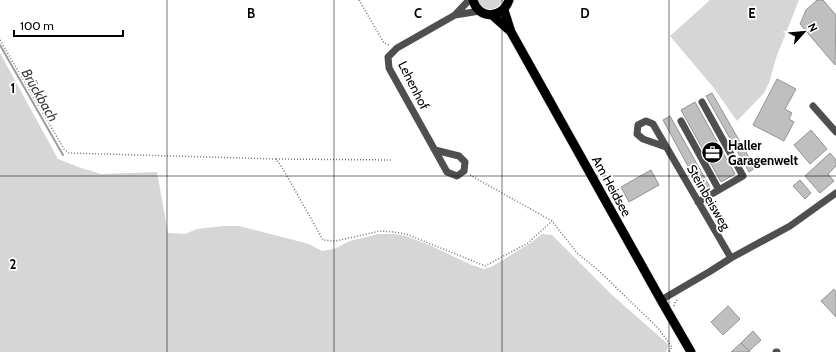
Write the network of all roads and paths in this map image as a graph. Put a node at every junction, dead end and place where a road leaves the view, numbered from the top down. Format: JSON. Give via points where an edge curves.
{"nodes":[{"id":1,"x":359,"y":0,"type":"edge"},
{"id":2,"x":469,"y":0,"type":"edge"},
{"id":3,"x":473,"y":0,"type":"edge"},
{"id":4,"x":509,"y":0,"type":"edge"},
{"id":5,"x":504,"y":10,"type":"junction"},
{"id":6,"x":480,"y":11,"type":"junction"},
{"id":7,"x":492,"y":15,"type":"junction"},
{"id":8,"x":454,"y":16,"type":"junction"},
{"id":9,"x":511,"y":32,"type":"junction"},
{"id":10,"x":0,"y":40,"type":"edge"},
{"id":11,"x":394,"y":43,"type":"dead end"},
{"id":12,"x":702,"y":102,"type":"dead end"},
{"id":13,"x":813,"y":106,"type":"dead end"},
{"id":14,"x":681,"y":121,"type":"dead end"},
{"id":15,"x":836,"y":132,"type":"edge"},
{"id":16,"x":666,"y":147,"type":"dead end"},
{"id":17,"x":435,"y":150,"type":"junction"},
{"id":18,"x":276,"y":159,"type":"junction"},
{"id":19,"x":392,"y":160,"type":"dead end"},
{"id":20,"x":464,"y":171,"type":"junction"},
{"id":21,"x":719,"y":190,"type":"junction"},
{"id":22,"x":836,"y":193,"type":"edge"},
{"id":23,"x":698,"y":202,"type":"junction"},
{"id":24,"x":552,"y":221,"type":"junction"},
{"id":25,"x":731,"y":258,"type":"junction"},
{"id":26,"x":661,"y":300,"type":"junction"},
{"id":27,"x":669,"y":352,"type":"edge"},
{"id":28,"x":692,"y":352,"type":"edge"}],
"edges":[{"from":1,"to":11,"type":"path","via":[[384,43]]},
{"from":2,"to":8,"type":"street","name":"Lehenhof"},
{"from":3,"to":6,"type":"main road"},
{"from":4,"to":5,"type":"main road"},
{"from":5,"to":7,"type":"main road"},
{"from":5,"to":9,"type":"main road","name":"Am Heidsee"},
{"from":6,"to":7,"type":"main road"},
{"from":6,"to":8,"type":"street","name":"Lehenhof"},
{"from":7,"to":9,"type":"main road","name":"Am Heidsee"},
{"from":8,"to":17,"type":"street","name":"Lehenhof","via":[[397,48],[388,57],[389,68]]},
{"from":9,"to":26,"type":"main road","name":"Am Heidsee"},
{"from":10,"to":18,"type":"path","via":[[64,149],[69,153]]},
{"from":12,"to":21,"type":"street","via":[[743,176]]},
{"from":13,"to":15,"type":"street"},
{"from":14,"to":21,"type":"street"},
{"from":16,"to":23,"type":"street","name":"Steinbeisweg"},
{"from":17,"to":20,"type":"street","via":[[460,156],[465,162]]},
{"from":17,"to":20,"type":"street","name":"Lehenhof","via":[[447,172],[457,176]]},
{"from":18,"to":19,"type":"path"},
{"from":18,"to":24,"type":"path","via":[[323,240],[336,241],[380,231],[394,232],[406,234],[485,266],[528,243]]},
{"from":20,"to":24,"type":"path"},
{"from":21,"to":23,"type":"street"},
{"from":22,"to":25,"type":"street","via":[[790,226]]},
{"from":23,"to":25,"type":"street","name":"Steinbeisweg"},
{"from":24,"to":27,"type":"path","via":[[577,253],[658,328],[672,347]]},
{"from":25,"to":26,"type":"street"},
{"from":26,"to":28,"type":"main road","name":"Am Heidsee"}]}
